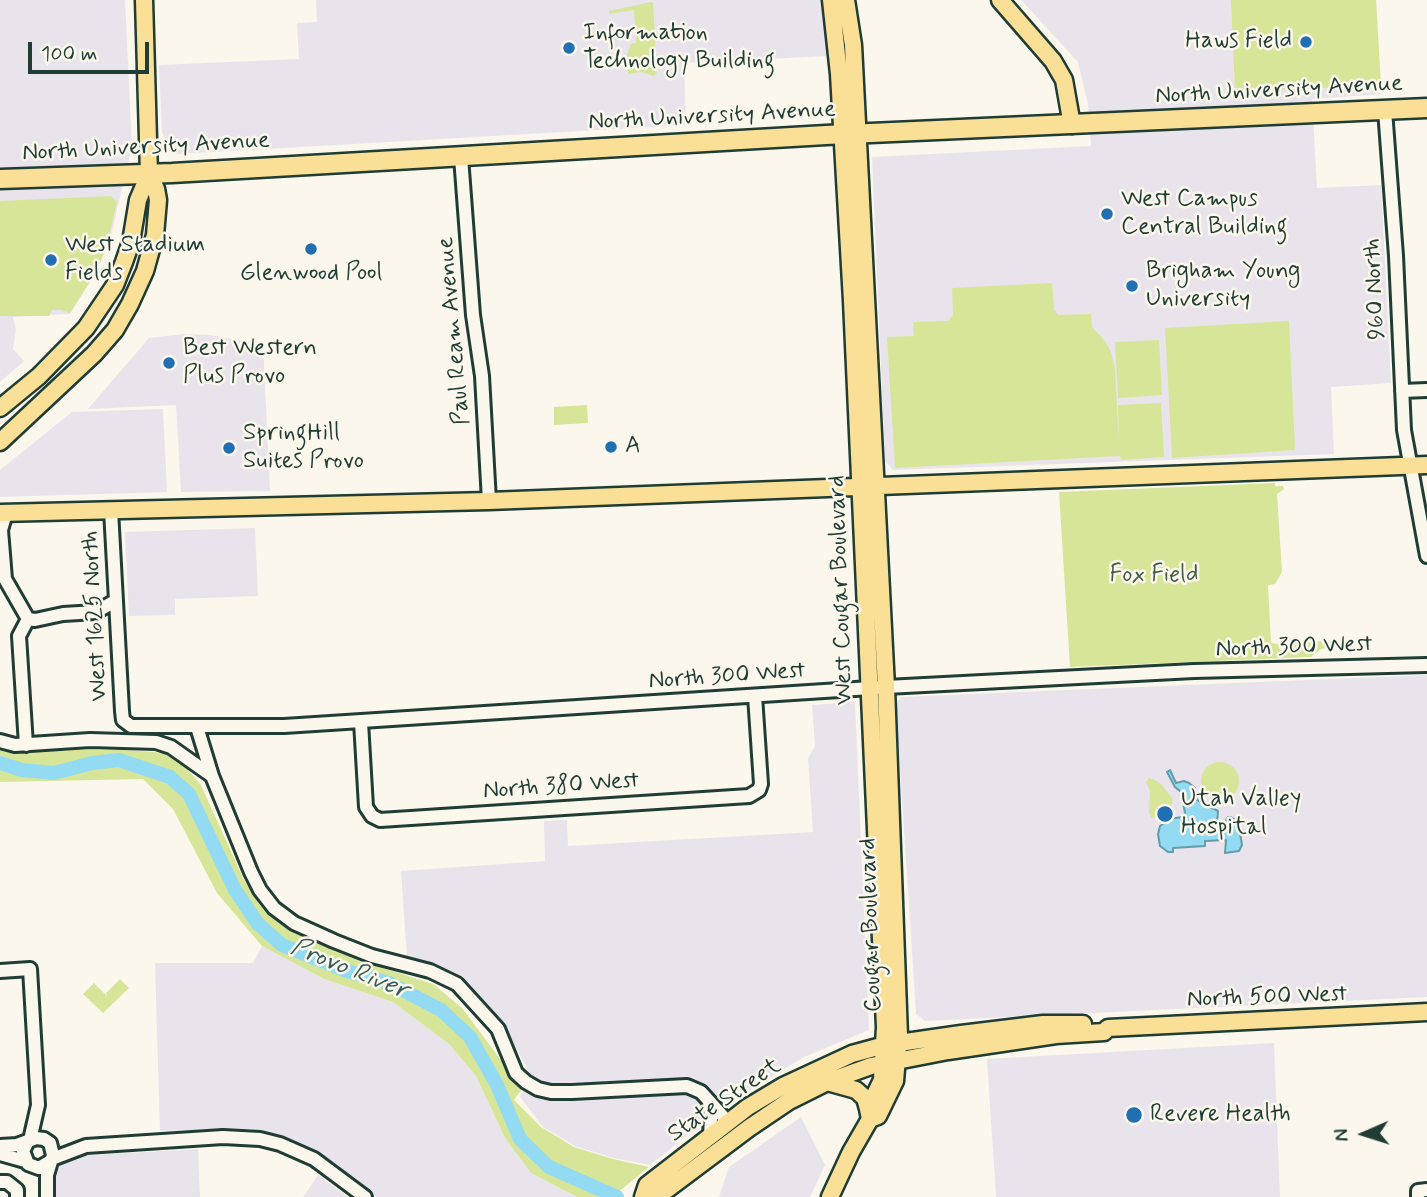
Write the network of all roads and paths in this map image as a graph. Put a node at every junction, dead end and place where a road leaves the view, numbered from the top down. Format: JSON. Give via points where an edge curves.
{"nodes":[{"id":1,"x":144,"y":0,"type":"edge"},
{"id":2,"x":831,"y":0,"type":"edge"},
{"id":3,"x":846,"y":0,"type":"edge"},
{"id":4,"x":1000,"y":0,"type":"edge"},
{"id":5,"x":1427,"y":108,"type":"edge"},
{"id":6,"x":1385,"y":110,"type":"junction"},
{"id":7,"x":1072,"y":125,"type":"junction"},
{"id":8,"x":850,"y":134,"type":"junction"},
{"id":9,"x":461,"y":157,"type":"junction"},
{"id":10,"x":149,"y":174,"type":"junction"},
{"id":11,"x":0,"y":179,"type":"edge"},
{"id":12,"x":1427,"y":390,"type":"edge"},
{"id":13,"x":1402,"y":391,"type":"junction"},
{"id":14,"x":0,"y":408,"type":"edge"},
{"id":15,"x":0,"y":442,"type":"edge"},
{"id":16,"x":1427,"y":465,"type":"edge"},
{"id":17,"x":1410,"y":466,"type":"junction"},
{"id":18,"x":873,"y":487,"type":"junction"},
{"id":19,"x":489,"y":501,"type":"junction"},
{"id":20,"x":111,"y":510,"type":"junction"},
{"id":21,"x":2,"y":511,"type":"edge"},
{"id":22,"x":1427,"y":556,"type":"edge"},
{"id":23,"x":4,"y":588,"type":"edge"},
{"id":24,"x":115,"y":601,"type":"junction"},
{"id":25,"x":28,"y":619,"type":"junction"},
{"id":26,"x":1427,"y":665,"type":"edge"},
{"id":27,"x":886,"y":687,"type":"junction"},
{"id":28,"x":869,"y":688,"type":"junction"},
{"id":29,"x":755,"y":696,"type":"junction"},
{"id":30,"x":123,"y":720,"type":"joint"},
{"id":31,"x":362,"y":722,"type":"junction"},
{"id":32,"x":197,"y":727,"type":"junction"},
{"id":33,"x":0,"y":741,"type":"edge"},
{"id":34,"x":26,"y":745,"type":"junction"},
{"id":35,"x":212,"y":776,"type":"junction"},
{"id":36,"x":890,"y":788,"type":"joint"},
{"id":37,"x":877,"y":877,"type":"joint"},
{"id":38,"x":0,"y":971,"type":"edge"},
{"id":39,"x":1427,"y":1012,"type":"edge"},
{"id":40,"x":1108,"y":1028,"type":"junction"},
{"id":41,"x":892,"y":1044,"type":"junction"},
{"id":42,"x":891,"y":1062,"type":"junction"},
{"id":43,"x":827,"y":1082,"type":"junction"},
{"id":44,"x":709,"y":1101,"type":"junction"},
{"id":45,"x":38,"y":1105,"type":"junction"},
{"id":46,"x":869,"y":1114,"type":"junction"},
{"id":47,"x":727,"y":1122,"type":"junction"},
{"id":48,"x":710,"y":1135,"type":"junction"},
{"id":49,"x":29,"y":1140,"type":"junction"},
{"id":50,"x":49,"y":1142,"type":"junction"},
{"id":51,"x":0,"y":1146,"type":"edge"},
{"id":52,"x":86,"y":1146,"type":"junction"},
{"id":53,"x":722,"y":1148,"type":"junction"},
{"id":54,"x":0,"y":1154,"type":"edge"},
{"id":55,"x":50,"y":1160,"type":"junction"},
{"id":56,"x":27,"y":1162,"type":"junction"},
{"id":57,"x":0,"y":1182,"type":"edge"},
{"id":58,"x":18,"y":1197,"type":"edge"},
{"id":59,"x":45,"y":1197,"type":"edge"},
{"id":60,"x":366,"y":1197,"type":"edge"},
{"id":61,"x":643,"y":1197,"type":"edge"},
{"id":62,"x":657,"y":1197,"type":"edge"},
{"id":63,"x":830,"y":1197,"type":"edge"}],
"edges":[{"from":1,"to":10,"type":"main road"},
{"from":2,"to":8,"type":"main road"},
{"from":3,"to":8,"type":"main road","via":[[853,45]]},
{"from":4,"to":7,"type":"main road","via":[[1054,61],[1064,80]]},
{"from":5,"to":6,"type":"highway","name":"North University Avenue"},
{"from":6,"to":7,"type":"highway","name":"North University Avenue"},
{"from":6,"to":13,"type":"street","name":"960 North"},
{"from":7,"to":8,"type":"highway","name":"North University Avenue"},
{"from":8,"to":9,"type":"highway","name":"North University Avenue"},
{"from":8,"to":18,"type":"main road","name":"West Cougar Boulevard","via":[[863,262]]},
{"from":8,"to":18,"type":"main road","name":"West Cougar Boulevard","via":[[852,302]]},
{"from":9,"to":10,"type":"highway","name":"North University Avenue"},
{"from":9,"to":19,"type":"street","name":"Paul Ream Avenue"},
{"from":10,"to":11,"type":"highway","name":"North University Avenue"},
{"from":10,"to":14,"type":"main road","via":[[124,262],[103,304],[71,344]]},
{"from":10,"to":15,"type":"main road","via":[[158,200],[155,235],[130,304],[94,354]]},
{"from":12,"to":13,"type":"street"},
{"from":13,"to":17,"type":"street","name":"960 North"},
{"from":16,"to":17,"type":"main road"},
{"from":17,"to":18,"type":"main road"},
{"from":17,"to":22,"type":"street","name":"960 North"},
{"from":18,"to":19,"type":"main road"},
{"from":18,"to":27,"type":"main road","name":"West Cougar Boulevard"},
{"from":18,"to":28,"type":"main road","name":"West Cougar Boulevard"},
{"from":19,"to":20,"type":"main road"},
{"from":20,"to":21,"type":"main road"},
{"from":20,"to":24,"type":"street","name":"West 1625 North"},
{"from":21,"to":23,"type":"street"},
{"from":23,"to":25,"type":"street"},
{"from":24,"to":25,"type":"street","via":[[96,612]]},
{"from":24,"to":30,"type":"street","name":"West 1625 North"},
{"from":25,"to":34,"type":"street","via":[[19,636]]},
{"from":26,"to":27,"type":"street","name":"North 300 West"},
{"from":27,"to":28,"type":"street","name":"North 300 West"},
{"from":27,"to":36,"type":"main road","name":"West Cougar Boulevard"},
{"from":28,"to":29,"type":"street","name":"North 300 West"},
{"from":28,"to":37,"type":"main road","name":"West Cougar Boulevard"},
{"from":29,"to":31,"type":"street","name":"North 300 West"},
{"from":29,"to":31,"type":"street","name":"North 380 West","via":[[761,776],[759,790],[749,796],[376,819],[365,801]]},
{"from":30,"to":32,"type":"street","name":"North 300 West","via":[[137,726]]},
{"from":31,"to":32,"type":"street","name":"North 300 West"},
{"from":32,"to":35,"type":"street"},
{"from":33,"to":34,"type":"street"},
{"from":34,"to":35,"type":"street","via":[[90,740],[156,742],[171,747]]},
{"from":35,"to":44,"type":"street","via":[[251,872],[274,908],[334,941],[457,984],[498,1029],[516,1073],[526,1082],[551,1092],[678,1084],[701,1092]]},
{"from":36,"to":41,"type":"main road","name":"Cougar Boulevard"},
{"from":37,"to":41,"type":"main road","name":"Cougar Boulevard"},
{"from":38,"to":45,"type":"street","via":[[30,970]]},
{"from":39,"to":40,"type":"main road","name":"North 500 West"},
{"from":40,"to":41,"type":"main road","name":"North 500 West","via":[[1104,1023],[1043,1024]]},
{"from":40,"to":42,"type":"main road","name":"North 500 West"},
{"from":41,"to":42,"type":"main road","name":"Cougar Boulevard"},
{"from":41,"to":47,"type":"main road","name":"State Street","via":[[815,1070]]},
{"from":42,"to":43,"type":"main road","name":"State Street"},
{"from":42,"to":46,"type":"main road","name":"Cougar Boulevard","via":[[895,1081],[878,1116]]},
{"from":43,"to":46,"type":"main road","via":[[856,1090],[865,1098]]},
{"from":43,"to":53,"type":"main road","name":"State Street","via":[[789,1101]]},
{"from":44,"to":47,"type":"street"},
{"from":44,"to":48,"type":"street"},
{"from":45,"to":49,"type":"street"},
{"from":45,"to":50,"type":"street"},
{"from":46,"to":63,"type":"main road","name":"Cougar Boulevard"},
{"from":47,"to":48,"type":"main road","name":"State Street"},
{"from":47,"to":53,"type":"main road"},
{"from":48,"to":61,"type":"main road","name":"State Street","via":[[647,1185]]},
{"from":49,"to":50,"type":"street"},
{"from":49,"to":51,"type":"street"},
{"from":49,"to":56,"type":"street","via":[[23,1151]]},
{"from":50,"to":52,"type":"street"},
{"from":50,"to":55,"type":"street"},
{"from":52,"to":55,"type":"street"},
{"from":52,"to":60,"type":"street","via":[[260,1139],[314,1159]]},
{"from":53,"to":62,"type":"main road","name":"State Street"},
{"from":54,"to":56,"type":"street"},
{"from":55,"to":56,"type":"street","via":[[39,1167]]},
{"from":55,"to":59,"type":"street"},
{"from":56,"to":59,"type":"street"},
{"from":57,"to":58,"type":"street","via":[[17,1190]]}]}
